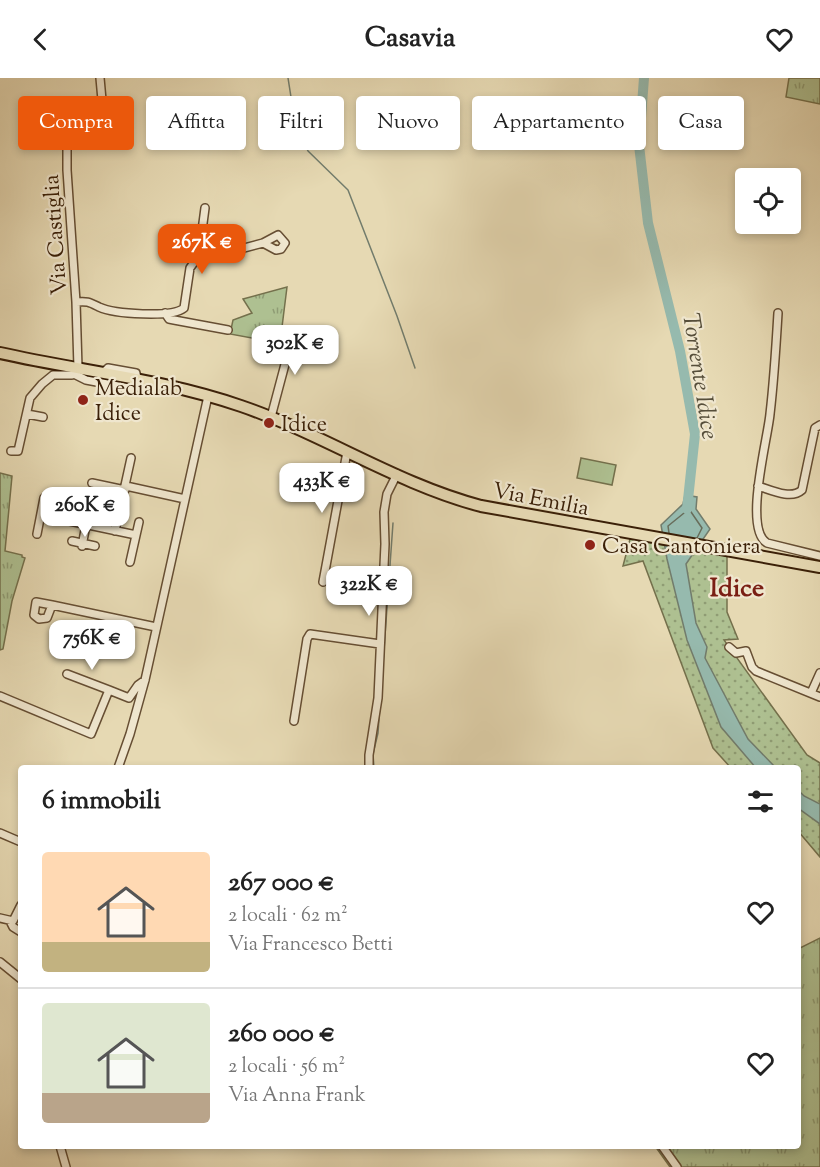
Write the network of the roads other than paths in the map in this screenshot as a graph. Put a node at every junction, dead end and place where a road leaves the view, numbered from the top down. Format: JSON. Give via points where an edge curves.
{"nodes":[{"id":1,"x":100,"y":78,"type":"edge"},
{"id":2,"x":205,"y":208,"type":"dead end"},
{"id":3,"x":263,"y":243,"type":"dead end"},
{"id":4,"x":198,"y":261,"type":"junction"},
{"id":5,"x":76,"y":302,"type":"junction"},
{"id":6,"x":165,"y":313,"type":"junction"},
{"id":7,"x":778,"y":313,"type":"dead end"},
{"id":8,"x":228,"y":330,"type":"dead end"},
{"id":9,"x":0,"y":353,"type":"edge"},
{"id":10,"x":288,"y":353,"type":"dead end"},
{"id":11,"x":43,"y":362,"type":"junction"},
{"id":12,"x":76,"y":371,"type":"junction"},
{"id":13,"x":50,"y":377,"type":"junction"},
{"id":14,"x":141,"y":380,"type":"junction"},
{"id":15,"x":208,"y":396,"type":"junction"},
{"id":16,"x":27,"y":414,"type":"junction"},
{"id":17,"x":43,"y":417,"type":"dead end"},
{"id":18,"x":271,"y":417,"type":"junction"},
{"id":19,"x":820,"y":425,"type":"edge"},
{"id":20,"x":11,"y":451,"type":"dead end"},
{"id":21,"x":347,"y":452,"type":"junction"},
{"id":22,"x":131,"y":459,"type":"dead end"},
{"id":23,"x":397,"y":474,"type":"junction"},
{"id":24,"x":92,"y":483,"type":"dead end"},
{"id":25,"x":758,"y":486,"type":"junction"},
{"id":26,"x":125,"y":488,"type":"junction"},
{"id":27,"x":44,"y":498,"type":"dead end"},
{"id":28,"x":185,"y":499,"type":"junction"},
{"id":29,"x":41,"y":515,"type":"junction"},
{"id":30,"x":139,"y":522,"type":"dead end"},
{"id":31,"x":86,"y":525,"type":"junction"},
{"id":32,"x":115,"y":531,"type":"junction"},
{"id":33,"x":37,"y":534,"type":"dead end"},
{"id":34,"x":136,"y":536,"type":"junction"},
{"id":35,"x":72,"y":541,"type":"dead end"},
{"id":36,"x":82,"y":545,"type":"junction"},
{"id":37,"x":95,"y":546,"type":"dead end"},
{"id":38,"x":818,"y":561,"type":"edge"},
{"id":39,"x":130,"y":562,"type":"dead end"},
{"id":40,"x":323,"y":582,"type":"dead end"},
{"id":41,"x":52,"y":605,"type":"dead end"},
{"id":42,"x":156,"y":627,"type":"junction"},
{"id":43,"x":380,"y":644,"type":"junction"},
{"id":44,"x":729,"y":647,"type":"dead end"},
{"id":45,"x":820,"y":673,"type":"edge"},
{"id":46,"x":67,"y":674,"type":"dead end"},
{"id":47,"x":145,"y":680,"type":"junction"},
{"id":48,"x":109,"y":690,"type":"junction"},
{"id":49,"x":811,"y":693,"type":"junction"},
{"id":50,"x":0,"y":696,"type":"edge"},
{"id":51,"x":820,"y":696,"type":"edge"},
{"id":52,"x":294,"y":721,"type":"dead end"},
{"id":53,"x":119,"y":765,"type":"edge"},
{"id":54,"x":369,"y":765,"type":"edge"},
{"id":55,"x":0,"y":833,"type":"edge"},
{"id":56,"x":18,"y":841,"type":"edge"},
{"id":57,"x":18,"y":912,"type":"edge"},
{"id":58,"x":0,"y":918,"type":"edge"},
{"id":59,"x":10,"y":921,"type":"junction"},
{"id":60,"x":18,"y":930,"type":"edge"},
{"id":61,"x":0,"y":962,"type":"edge"},
{"id":62,"x":18,"y":977,"type":"edge"},
{"id":63,"x":61,"y":1149,"type":"edge"},
{"id":64,"x":664,"y":1149,"type":"edge"},
{"id":65,"x":66,"y":1167,"type":"edge"},
{"id":66,"x":677,"y":1167,"type":"edge"}],
"edges":[{"from":1,"to":5,"type":"street","name":"Via Castiglia","via":[[102,100],[95,120],[72,134],[67,144]]},
{"from":2,"to":4,"type":"street"},
{"from":3,"to":4,"type":"street"},
{"from":4,"to":6,"type":"street","via":[[191,264],[184,308],[177,313]]},
{"from":5,"to":6,"type":"street","via":[[90,301],[98,307],[136,314]]},
{"from":5,"to":12,"type":"street","name":"Via Castiglia"},
{"from":6,"to":8,"type":"street","via":[[174,320]]},
{"from":7,"to":25,"type":"street","name":"Via Emilia","via":[[770,417]]},
{"from":9,"to":11,"type":"main road","name":"Via Emilia"},
{"from":10,"to":18,"type":"street"},
{"from":11,"to":12,"type":"main road","name":"Via Emilia"},
{"from":11,"to":13,"type":"street"},
{"from":12,"to":13,"type":"street","name":"Via Emilia"},
{"from":12,"to":14,"type":"main road","name":"Via Emilia"},
{"from":12,"to":14,"type":"street","name":"Via Emilia","via":[[86,380],[134,389]]},
{"from":13,"to":16,"type":"street","via":[[32,394]]},
{"from":14,"to":15,"type":"main road","name":"Via Emilia"},
{"from":15,"to":18,"type":"main road","name":"Via Emilia"},
{"from":15,"to":28,"type":"street"},
{"from":16,"to":17,"type":"street"},
{"from":16,"to":20,"type":"street","via":[[18,451]]},
{"from":18,"to":21,"type":"main road","name":"Via Emilia"},
{"from":19,"to":25,"type":"street","via":[[815,428],[799,494]]},
{"from":21,"to":23,"type":"main road","name":"Via Emilia"},
{"from":21,"to":40,"type":"street"},
{"from":22,"to":26,"type":"street"},
{"from":23,"to":38,"type":"main road","name":"Via Emilia","via":[[446,496],[481,506],[729,551]]},
{"from":23,"to":43,"type":"street","via":[[384,512]]},
{"from":24,"to":26,"type":"street"},
{"from":25,"to":38,"type":"street","name":"Via Emilia","via":[[758,528],[762,540]]},
{"from":26,"to":28,"type":"street"},
{"from":26,"to":32,"type":"street"},
{"from":27,"to":29,"type":"street"},
{"from":28,"to":42,"type":"street"},
{"from":29,"to":31,"type":"street"},
{"from":29,"to":33,"type":"street"},
{"from":30,"to":34,"type":"street"},
{"from":31,"to":32,"type":"street"},
{"from":31,"to":36,"type":"street"},
{"from":32,"to":34,"type":"street"},
{"from":34,"to":39,"type":"street"},
{"from":35,"to":36,"type":"street"},
{"from":36,"to":37,"type":"street"},
{"from":41,"to":42,"type":"street"},
{"from":42,"to":47,"type":"street"},
{"from":43,"to":52,"type":"street","via":[[310,634]]},
{"from":43,"to":54,"type":"street"},
{"from":44,"to":49,"type":"street","via":[[736,653],[746,651],[756,671]]},
{"from":45,"to":49,"type":"street"},
{"from":46,"to":48,"type":"street"},
{"from":47,"to":48,"type":"street","via":[[129,698]]},
{"from":47,"to":53,"type":"street"},
{"from":48,"to":50,"type":"street","via":[[91,734]]},
{"from":49,"to":51,"type":"street"},
{"from":55,"to":56,"type":"street"},
{"from":57,"to":59,"type":"street"},
{"from":58,"to":59,"type":"street"},
{"from":59,"to":60,"type":"street"},
{"from":61,"to":62,"type":"street"},
{"from":63,"to":65,"type":"street"},
{"from":64,"to":66,"type":"street"}]}
